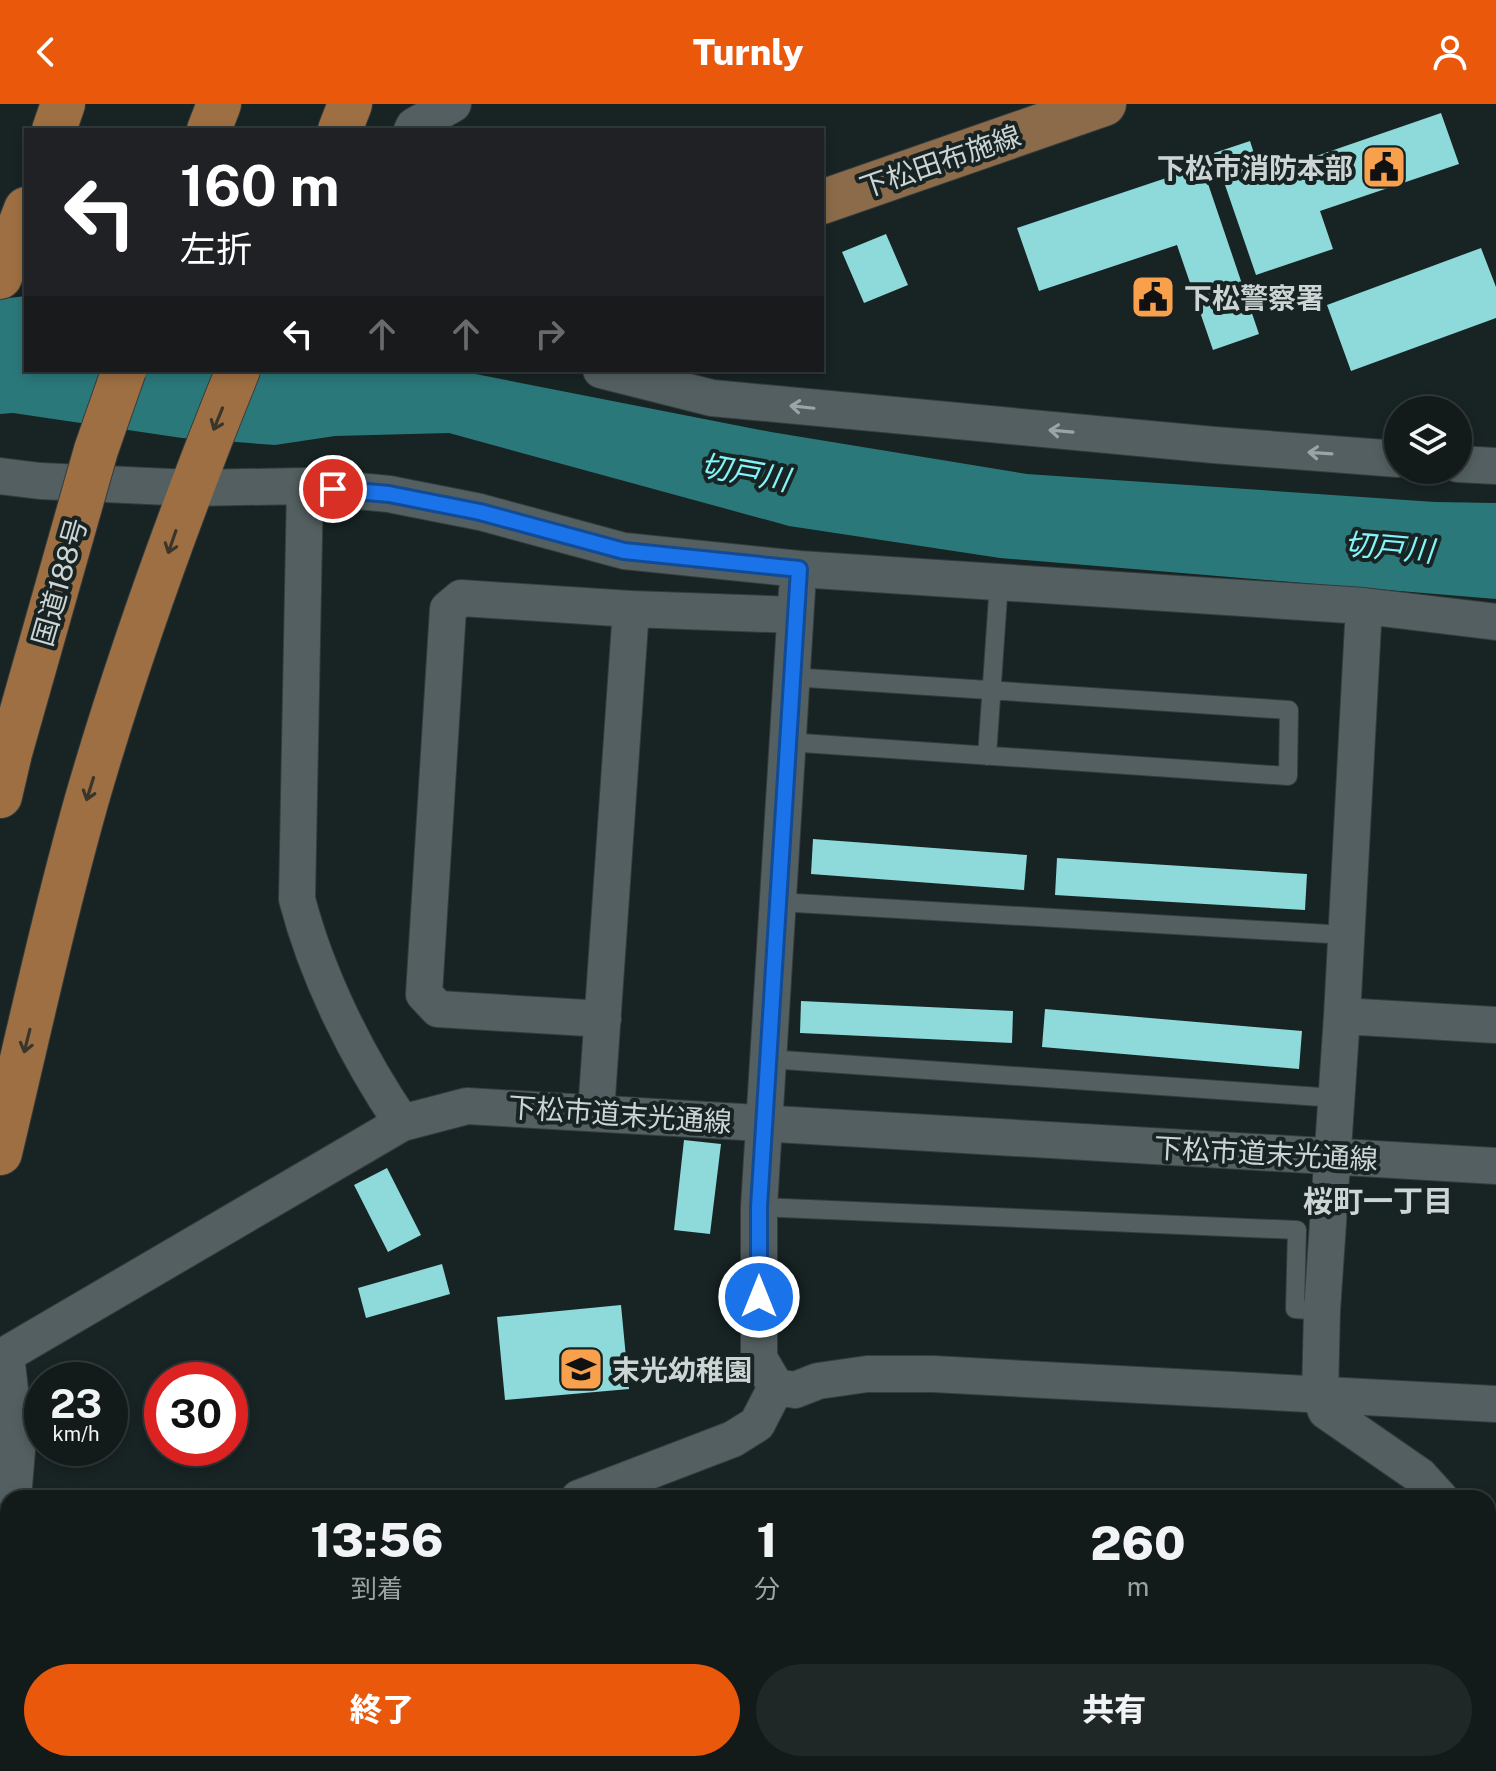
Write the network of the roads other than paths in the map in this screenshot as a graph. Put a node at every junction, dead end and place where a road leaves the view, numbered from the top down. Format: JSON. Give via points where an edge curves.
{"nodes":[{"id":1,"x":63,"y":104,"type":"edge"},
{"id":2,"x":219,"y":104,"type":"edge"},
{"id":3,"x":350,"y":104,"type":"edge"},
{"id":4,"x":453,"y":104,"type":"edge"},
{"id":5,"x":1104,"y":104,"type":"edge"},
{"id":6,"x":55,"y":128,"type":"edge"},
{"id":7,"x":210,"y":128,"type":"edge"},
{"id":8,"x":341,"y":128,"type":"edge"},
{"id":9,"x":413,"y":128,"type":"edge"},
{"id":10,"x":824,"y":201,"type":"edge"},
{"id":11,"x":0,"y":206,"type":"edge"},
{"id":12,"x":24,"y":207,"type":"edge"},
{"id":13,"x":24,"y":212,"type":"edge"},
{"id":14,"x":0,"y":277,"type":"edge"},
{"id":15,"x":123,"y":372,"type":"edge"},
{"id":16,"x":237,"y":372,"type":"edge"},
{"id":17,"x":609,"y":372,"type":"edge"},
{"id":18,"x":1384,"y":458,"type":"edge"},
{"id":19,"x":1472,"y":465,"type":"edge"},
{"id":20,"x":1496,"y":466,"type":"edge"},
{"id":21,"x":0,"y":476,"type":"edge"},
{"id":22,"x":194,"y":478,"type":"junction"},
{"id":23,"x":305,"y":486,"type":"junction"},
{"id":24,"x":799,"y":569,"type":"junction"},
{"id":25,"x":999,"y":582,"type":"junction"},
{"id":26,"x":1364,"y":606,"type":"junction"},
{"id":27,"x":631,"y":609,"type":"junction"},
{"id":28,"x":795,"y":615,"type":"junction"},
{"id":29,"x":1496,"y":622,"type":"edge"},
{"id":30,"x":791,"y":677,"type":"junction"},
{"id":31,"x":993,"y":690,"type":"junction"},
{"id":32,"x":787,"y":742,"type":"junction"},
{"id":33,"x":987,"y":756,"type":"junction"},
{"id":34,"x":0,"y":796,"type":"edge"},
{"id":35,"x":778,"y":902,"type":"junction"},
{"id":36,"x":1346,"y":935,"type":"junction"},
{"id":37,"x":1342,"y":1016,"type":"junction"},
{"id":38,"x":603,"y":1019,"type":"junction"},
{"id":39,"x":1496,"y":1025,"type":"edge"},
{"id":40,"x":768,"y":1059,"type":"junction"},
{"id":41,"x":1336,"y":1098,"type":"junction"},
{"id":42,"x":596,"y":1112,"type":"junction"},
{"id":43,"x":402,"y":1123,"type":"junction"},
{"id":44,"x":764,"y":1124,"type":"junction"},
{"id":45,"x":0,"y":1153,"type":"edge"},
{"id":46,"x":1332,"y":1157,"type":"junction"},
{"id":47,"x":1496,"y":1166,"type":"edge"},
{"id":48,"x":759,"y":1207,"type":"junction"},
{"id":49,"x":1322,"y":1311,"type":"junction"},
{"id":50,"x":3,"y":1357,"type":"edge"},
{"id":51,"x":776,"y":1387,"type":"junction"},
{"id":52,"x":1320,"y":1395,"type":"junction"},
{"id":53,"x":1496,"y":1404,"type":"edge"},
{"id":54,"x":14,"y":1490,"type":"edge"},
{"id":55,"x":600,"y":1490,"type":"edge"},
{"id":56,"x":1433,"y":1490,"type":"edge"}],
"edges":[{"from":1,"to":6,"type":"highway"},
{"from":2,"to":7,"type":"highway"},
{"from":3,"to":8,"type":"highway"},
{"from":4,"to":9,"type":"street"},
{"from":5,"to":10,"type":"main road","name":"下松田布施線"},
{"from":11,"to":12,"type":"main road"},
{"from":13,"to":14,"type":"highway"},
{"from":15,"to":34,"type":"highway","name":"国道188号","bridge":true,"via":[[96,450]]},
{"from":16,"to":22,"type":"highway","one_way":true},
{"from":18,"to":17,"type":"street","one_way":true,"via":[[712,398]]},
{"from":19,"to":20,"type":"street"},
{"from":21,"to":22,"type":"street","via":[[40,481]]},
{"from":22,"to":23,"type":"street"},
{"from":22,"to":45,"type":"highway","one_way":true,"via":[[87,800]]},
{"from":23,"to":24,"type":"street","via":[[389,494],[480,512],[624,551]]},
{"from":23,"to":43,"type":"street","via":[[297,899],[330,990],[379,1089]]},
{"from":24,"to":25,"type":"street"},
{"from":24,"to":28,"type":"street"},
{"from":25,"to":26,"type":"street"},
{"from":25,"to":31,"type":"lane"},
{"from":26,"to":29,"type":"street"},
{"from":26,"to":36,"type":"street"},
{"from":27,"to":28,"type":"street"},
{"from":27,"to":38,"type":"street"},
{"from":27,"to":38,"type":"street","via":[[461,598],[448,609],[424,994],[438,1009]]},
{"from":28,"to":30,"type":"street"},
{"from":30,"to":31,"type":"lane"},
{"from":30,"to":32,"type":"street"},
{"from":31,"to":33,"type":"lane"},
{"from":31,"to":33,"type":"lane","via":[[1289,710],[1288,776]]},
{"from":32,"to":33,"type":"lane"},
{"from":32,"to":35,"type":"street"},
{"from":35,"to":36,"type":"lane"},
{"from":35,"to":40,"type":"street"},
{"from":36,"to":37,"type":"street"},
{"from":37,"to":39,"type":"street"},
{"from":37,"to":41,"type":"street"},
{"from":38,"to":42,"type":"street"},
{"from":40,"to":41,"type":"lane"},
{"from":40,"to":44,"type":"street"},
{"from":41,"to":46,"type":"street"},
{"from":42,"to":43,"type":"street","name":"下松市道末光通線","via":[[467,1106]]},
{"from":42,"to":44,"type":"street","name":"下松市道末光通線"},
{"from":43,"to":50,"type":"street","name":"下松市道末光通線"},
{"from":44,"to":46,"type":"street","name":"下松市道末光通線"},
{"from":44,"to":48,"type":"street"},
{"from":46,"to":47,"type":"street","name":"下松市道末光通線"},
{"from":46,"to":49,"type":"street"},
{"from":48,"to":49,"type":"lane","via":[[1297,1230],[1295,1309]]},
{"from":48,"to":51,"type":"street","via":[[759,1358]]},
{"from":49,"to":52,"type":"street"},
{"from":50,"to":54,"type":"street","via":[[17,1450]]},
{"from":51,"to":52,"type":"street","via":[[795,1390],[867,1374],[933,1374]]},
{"from":51,"to":55,"type":"street","via":[[757,1424],[733,1439]]},
{"from":52,"to":53,"type":"street"},
{"from":52,"to":56,"type":"street","via":[[1326,1411]]}]}
